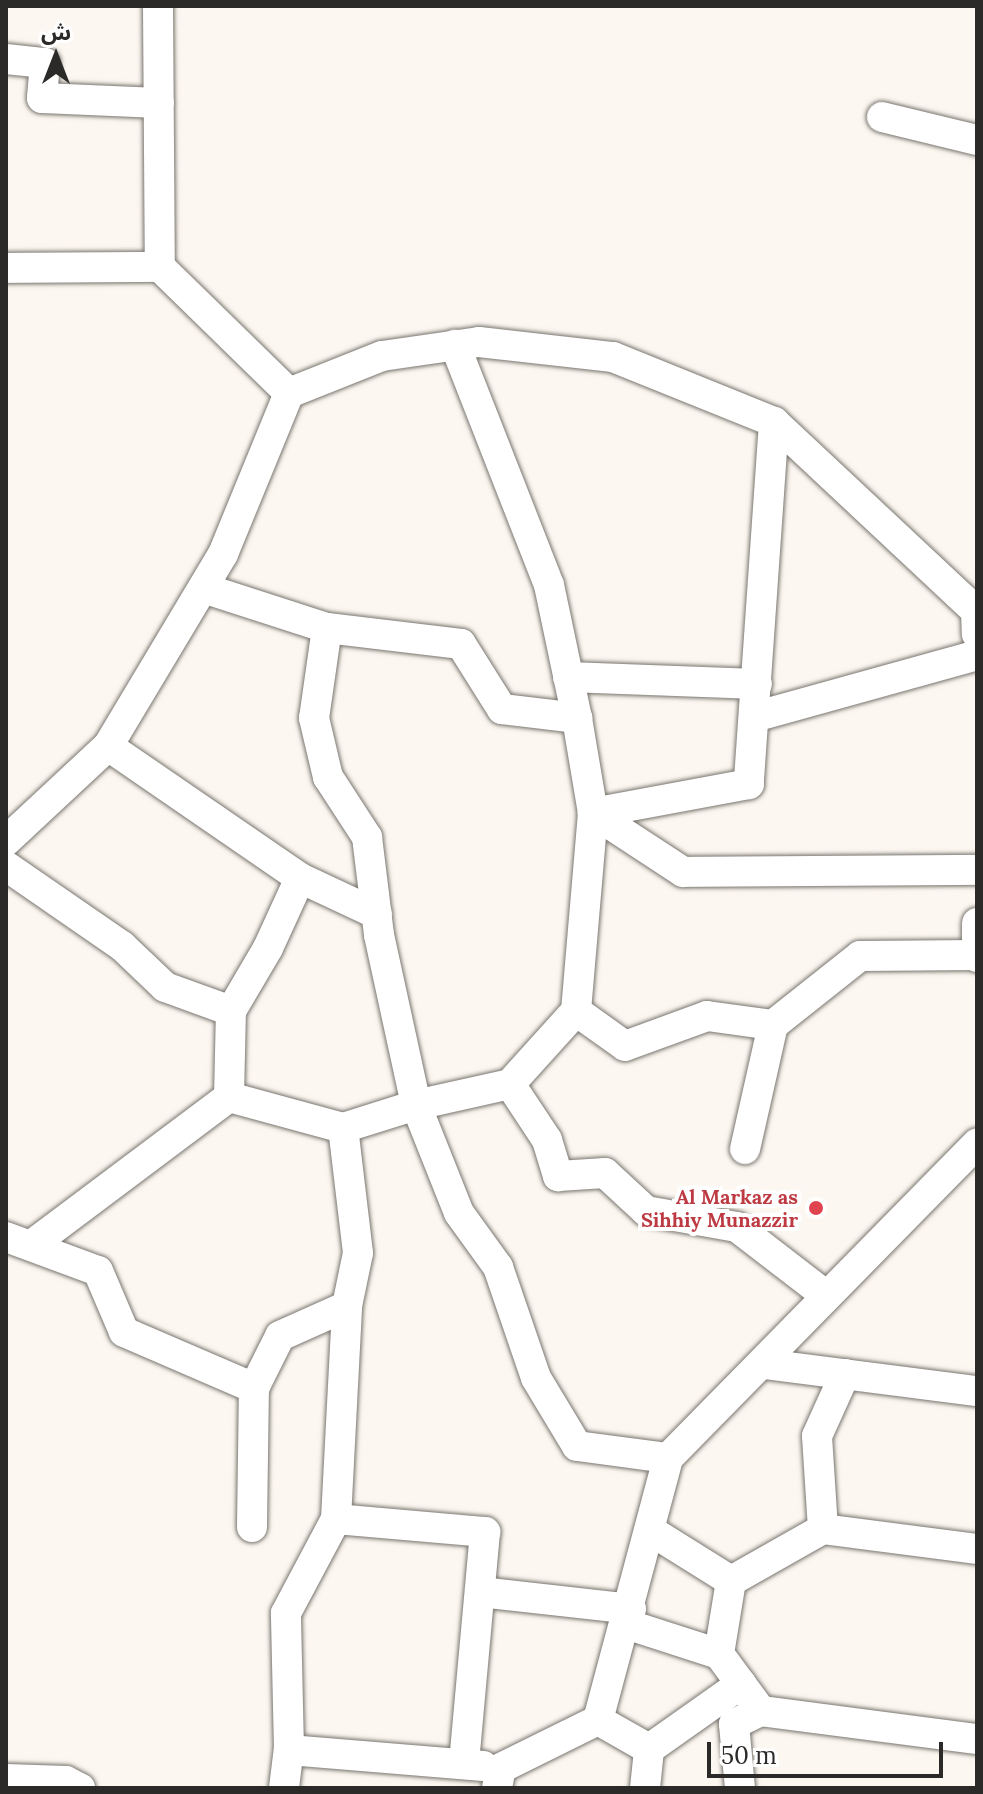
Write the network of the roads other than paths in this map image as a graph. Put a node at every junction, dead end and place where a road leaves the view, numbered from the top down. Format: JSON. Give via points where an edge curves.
{"nodes":[{"id":1,"x":158,"y":6,"type":"edge"},
{"id":2,"x":6,"y":59,"type":"edge"},
{"id":3,"x":159,"y":103,"type":"junction"},
{"id":4,"x":882,"y":117,"type":"dead end"},
{"id":5,"x":977,"y":140,"type":"edge"},
{"id":6,"x":160,"y":267,"type":"junction"},
{"id":7,"x":6,"y":268,"type":"edge"},
{"id":8,"x":455,"y":345,"type":"junction"},
{"id":9,"x":289,"y":393,"type":"junction"},
{"id":10,"x":774,"y":422,"type":"junction"},
{"id":11,"x":203,"y":588,"type":"junction"},
{"id":12,"x":977,"y":611,"type":"edge"},
{"id":13,"x":327,"y":628,"type":"junction"},
{"id":14,"x":977,"y":634,"type":"edge"},
{"id":15,"x":977,"y":655,"type":"edge"},
{"id":16,"x":568,"y":677,"type":"junction"},
{"id":17,"x":757,"y":684,"type":"junction"},
{"id":18,"x":754,"y":717,"type":"junction"},
{"id":19,"x":577,"y":718,"type":"junction"},
{"id":20,"x":108,"y":746,"type":"junction"},
{"id":21,"x":593,"y":813,"type":"junction"},
{"id":22,"x":6,"y":841,"type":"edge"},
{"id":23,"x":6,"y":866,"type":"edge"},
{"id":24,"x":977,"y":870,"type":"edge"},
{"id":25,"x":300,"y":878,"type":"junction"},
{"id":26,"x":377,"y":914,"type":"junction"},
{"id":27,"x":977,"y":923,"type":"edge"},
{"id":28,"x":977,"y":956,"type":"edge"},
{"id":29,"x":231,"y":1011,"type":"junction"},
{"id":30,"x":576,"y":1011,"type":"junction"},
{"id":31,"x":773,"y":1025,"type":"junction"},
{"id":32,"x":510,"y":1084,"type":"junction"},
{"id":33,"x":229,"y":1097,"type":"junction"},
{"id":34,"x":416,"y":1105,"type":"junction"},
{"id":35,"x":343,"y":1128,"type":"junction"},
{"id":36,"x":977,"y":1144,"type":"edge"},
{"id":37,"x":745,"y":1149,"type":"dead end"},
{"id":38,"x":19,"y":1240,"type":"edge"},
{"id":39,"x":824,"y":1294,"type":"junction"},
{"id":40,"x":347,"y":1306,"type":"junction"},
{"id":41,"x":765,"y":1364,"type":"junction"},
{"id":42,"x":845,"y":1374,"type":"junction"},
{"id":43,"x":254,"y":1388,"type":"junction"},
{"id":44,"x":977,"y":1391,"type":"edge"},
{"id":45,"x":668,"y":1458,"type":"junction"},
{"id":46,"x":336,"y":1519,"type":"junction"},
{"id":47,"x":252,"y":1527,"type":"dead end"},
{"id":48,"x":823,"y":1529,"type":"junction"},
{"id":49,"x":651,"y":1531,"type":"junction"},
{"id":50,"x":977,"y":1549,"type":"edge"},
{"id":51,"x":731,"y":1581,"type":"junction"},
{"id":52,"x":480,"y":1592,"type":"junction"},
{"id":53,"x":628,"y":1616,"type":"junction"},
{"id":54,"x":719,"y":1654,"type":"junction"},
{"id":55,"x":741,"y":1684,"type":"junction"},
{"id":56,"x":761,"y":1711,"type":"junction"},
{"id":57,"x":598,"y":1720,"type":"junction"},
{"id":58,"x":977,"y":1739,"type":"edge"},
{"id":59,"x":649,"y":1749,"type":"junction"},
{"id":60,"x":289,"y":1750,"type":"junction"},
{"id":61,"x":464,"y":1764,"type":"junction"},
{"id":62,"x":499,"y":1778,"type":"edge"},
{"id":63,"x":6,"y":1779,"type":"edge"},
{"id":64,"x":80,"y":1788,"type":"edge"},
{"id":65,"x":284,"y":1788,"type":"edge"},
{"id":66,"x":645,"y":1788,"type":"edge"},
{"id":67,"x":740,"y":1788,"type":"edge"}],
"edges":[{"from":1,"to":3,"type":"street"},
{"from":2,"to":3,"type":"street","via":[[45,63],[42,98]]},
{"from":3,"to":6,"type":"street"},
{"from":4,"to":5,"type":"street"},
{"from":6,"to":7,"type":"street"},
{"from":6,"to":9,"type":"street"},
{"from":8,"to":9,"type":"street","via":[[382,356]]},
{"from":8,"to":10,"type":"street","via":[[479,342],[613,357]]},
{"from":8,"to":16,"type":"street","via":[[549,585]]},
{"from":9,"to":11,"type":"street","via":[[223,554]]},
{"from":10,"to":12,"type":"street"},
{"from":10,"to":17,"type":"street"},
{"from":11,"to":13,"type":"street"},
{"from":11,"to":20,"type":"street"},
{"from":12,"to":14,"type":"street"},
{"from":13,"to":19,"type":"street","via":[[461,644],[502,709]]},
{"from":13,"to":26,"type":"street","via":[[314,718],[328,777],[367,837]]},
{"from":15,"to":18,"type":"street"},
{"from":16,"to":17,"type":"street"},
{"from":16,"to":19,"type":"street"},
{"from":17,"to":18,"type":"street"},
{"from":18,"to":21,"type":"street","via":[[749,784]]},
{"from":19,"to":21,"type":"street"},
{"from":20,"to":22,"type":"street"},
{"from":20,"to":25,"type":"street"},
{"from":21,"to":24,"type":"street","via":[[683,872]]},
{"from":21,"to":30,"type":"street"},
{"from":23,"to":29,"type":"street","via":[[122,946],[165,987]]},
{"from":25,"to":26,"type":"street"},
{"from":25,"to":29,"type":"street"},
{"from":26,"to":34,"type":"street"},
{"from":27,"to":28,"type":"street"},
{"from":28,"to":31,"type":"street","via":[[860,956]]},
{"from":29,"to":33,"type":"street"},
{"from":30,"to":31,"type":"street","via":[[625,1046],[707,1016]]},
{"from":30,"to":32,"type":"street"},
{"from":31,"to":37,"type":"street"},
{"from":32,"to":34,"type":"street"},
{"from":32,"to":39,"type":"street","via":[[547,1140],[558,1176],[605,1173],[646,1211],[737,1227]]},
{"from":33,"to":35,"type":"street"},
{"from":33,"to":38,"type":"street"},
{"from":34,"to":35,"type":"street"},
{"from":34,"to":45,"type":"street","via":[[459,1213],[498,1267],[536,1378],[577,1446]]},
{"from":35,"to":40,"type":"street","via":[[358,1253]]},
{"from":36,"to":39,"type":"street"},
{"from":38,"to":43,"type":"street","via":[[98,1271],[124,1332]]},
{"from":39,"to":41,"type":"street"},
{"from":40,"to":43,"type":"street","via":[[280,1336]]},
{"from":40,"to":46,"type":"street"},
{"from":41,"to":42,"type":"street"},
{"from":41,"to":45,"type":"street"},
{"from":42,"to":44,"type":"street"},
{"from":42,"to":48,"type":"street","via":[[817,1436]]},
{"from":43,"to":47,"type":"street"},
{"from":45,"to":49,"type":"street"},
{"from":46,"to":52,"type":"street","via":[[485,1532]]},
{"from":46,"to":60,"type":"street","via":[[286,1613]]},
{"from":48,"to":50,"type":"street"},
{"from":48,"to":51,"type":"street"},
{"from":49,"to":51,"type":"street"},
{"from":49,"to":53,"type":"street"},
{"from":51,"to":54,"type":"street"},
{"from":52,"to":53,"type":"street"},
{"from":52,"to":61,"type":"street"},
{"from":53,"to":54,"type":"street"},
{"from":53,"to":57,"type":"street"},
{"from":54,"to":55,"type":"street"},
{"from":55,"to":56,"type":"street"},
{"from":55,"to":59,"type":"street"},
{"from":56,"to":58,"type":"street"},
{"from":56,"to":67,"type":"street","via":[[734,1724]]},
{"from":57,"to":59,"type":"street"},
{"from":57,"to":62,"type":"street"},
{"from":59,"to":66,"type":"street"},
{"from":60,"to":61,"type":"street"},
{"from":60,"to":65,"type":"street"},
{"from":61,"to":62,"type":"street"},
{"from":63,"to":64,"type":"street","via":[[66,1781]]}]}
